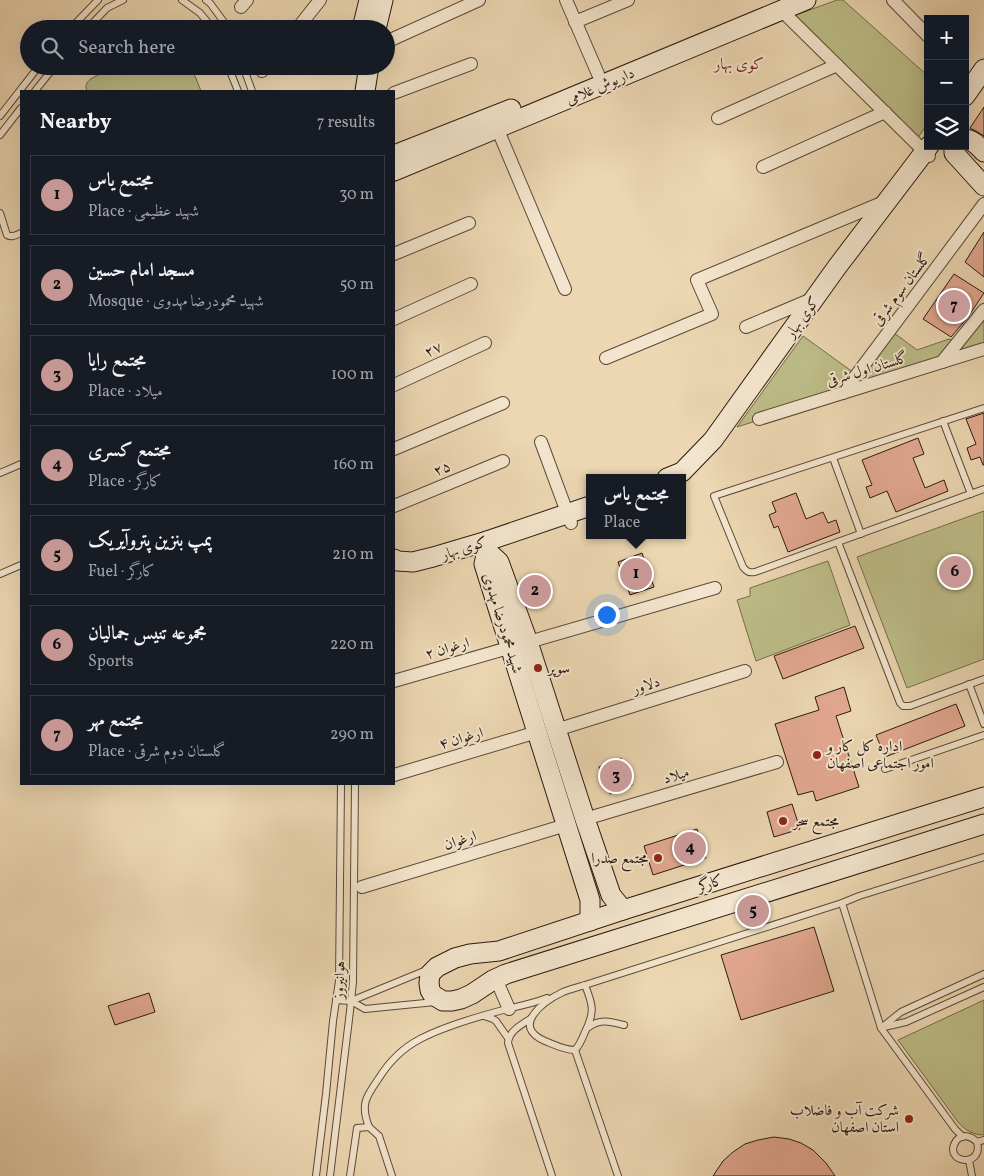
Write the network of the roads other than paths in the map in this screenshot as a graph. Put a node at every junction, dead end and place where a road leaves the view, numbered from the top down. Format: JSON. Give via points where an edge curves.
{"nodes":[{"id":1,"x":98,"y":0,"type":"edge"},
{"id":2,"x":122,"y":0,"type":"edge"},
{"id":3,"x":182,"y":0,"type":"edge"},
{"id":4,"x":206,"y":0,"type":"edge"},
{"id":5,"x":320,"y":0,"type":"edge"},
{"id":6,"x":369,"y":0,"type":"edge"},
{"id":7,"x":383,"y":0,"type":"edge"},
{"id":8,"x":479,"y":0,"type":"edge"},
{"id":9,"x":566,"y":0,"type":"edge"},
{"id":10,"x":628,"y":0,"type":"edge"},
{"id":11,"x":806,"y":0,"type":"edge"},
{"id":12,"x":893,"y":0,"type":"edge"},
{"id":13,"x":779,"y":5,"type":"edge"},
{"id":14,"x":79,"y":20,"type":"edge"},
{"id":15,"x":96,"y":20,"type":"edge"},
{"id":16,"x":206,"y":20,"type":"edge"},
{"id":17,"x":222,"y":20,"type":"edge"},
{"id":18,"x":304,"y":20,"type":"edge"},
{"id":19,"x":364,"y":20,"type":"edge"},
{"id":20,"x":378,"y":20,"type":"edge"},
{"id":21,"x":575,"y":22,"type":"junction"},
{"id":22,"x":725,"y":28,"type":"junction"},
{"id":23,"x":924,"y":32,"type":"edge"},
{"id":24,"x":395,"y":38,"type":"edge"},
{"id":25,"x":472,"y":64,"type":"dead end"},
{"id":26,"x":837,"y":65,"type":"junction"},
{"id":27,"x":598,"y":74,"type":"junction"},
{"id":28,"x":32,"y":75,"type":"edge"},
{"id":29,"x":48,"y":75,"type":"edge"},
{"id":30,"x":232,"y":75,"type":"edge"},
{"id":31,"x":246,"y":75,"type":"edge"},
{"id":32,"x":355,"y":75,"type":"edge"},
{"id":33,"x":368,"y":75,"type":"edge"},
{"id":34,"x":975,"y":82,"type":"edge"},
{"id":35,"x":20,"y":90,"type":"edge"},
{"id":36,"x":20,"y":90,"type":"edge"},
{"id":37,"x":36,"y":90,"type":"edge"},
{"id":38,"x":238,"y":90,"type":"edge"},
{"id":39,"x":252,"y":90,"type":"edge"},
{"id":40,"x":352,"y":90,"type":"edge"},
{"id":41,"x":365,"y":90,"type":"edge"},
{"id":42,"x":395,"y":93,"type":"edge"},
{"id":43,"x":966,"y":105,"type":"edge"},
{"id":44,"x":20,"y":109,"type":"edge"},
{"id":45,"x":885,"y":112,"type":"junction"},
{"id":46,"x":0,"y":116,"type":"edge"},
{"id":47,"x":718,"y":118,"type":"dead end"},
{"id":48,"x":498,"y":128,"type":"junction"},
{"id":49,"x":0,"y":135,"type":"edge"},
{"id":50,"x":969,"y":139,"type":"edge"},
{"id":51,"x":924,"y":144,"type":"edge"},
{"id":52,"x":931,"y":150,"type":"edge"},
{"id":53,"x":954,"y":150,"type":"edge"},
{"id":54,"x":984,"y":152,"type":"edge"},
{"id":55,"x":395,"y":155,"type":"edge"},
{"id":56,"x":763,"y":167,"type":"dead end"},
{"id":57,"x":395,"y":172,"type":"edge"},
{"id":58,"x":984,"y":186,"type":"edge"},
{"id":59,"x":889,"y":204,"type":"junction"},
{"id":60,"x":984,"y":204,"type":"edge"},
{"id":61,"x":0,"y":213,"type":"edge"},
{"id":62,"x":469,"y":223,"type":"dead end"},
{"id":63,"x":20,"y":233,"type":"edge"},
{"id":64,"x":395,"y":254,"type":"edge"},
{"id":65,"x":471,"y":284,"type":"dead end"},
{"id":66,"x":565,"y":289,"type":"dead end"},
{"id":67,"x":817,"y":297,"type":"junction"},
{"id":68,"x":984,"y":310,"type":"edge"},
{"id":69,"x":395,"y":319,"type":"edge"},
{"id":70,"x":746,"y":327,"type":"dead end"},
{"id":71,"x":485,"y":343,"type":"dead end"},
{"id":72,"x":984,"y":349,"type":"edge"},
{"id":73,"x":606,"y":358,"type":"dead end"},
{"id":74,"x":942,"y":362,"type":"junction"},
{"id":75,"x":395,"y":384,"type":"edge"},
{"id":76,"x":843,"y":393,"type":"junction"},
{"id":77,"x":503,"y":403,"type":"dead end"},
{"id":78,"x":984,"y":408,"type":"edge"},
{"id":79,"x":759,"y":420,"type":"dead end"},
{"id":80,"x":943,"y":422,"type":"junction"},
{"id":81,"x":541,"y":442,"type":"dead end"},
{"id":82,"x":395,"y":449,"type":"edge"},
{"id":83,"x":833,"y":458,"type":"junction"},
{"id":84,"x":503,"y":461,"type":"dead end"},
{"id":85,"x":20,"y":464,"type":"edge"},
{"id":86,"x":0,"y":472,"type":"edge"},
{"id":87,"x":677,"y":474,"type":"edge"},
{"id":88,"x":686,"y":477,"type":"edge"},
{"id":89,"x":984,"y":489,"type":"edge"},
{"id":90,"x":971,"y":494,"type":"junction"},
{"id":91,"x":395,"y":506,"type":"edge"},
{"id":92,"x":586,"y":508,"type":"edge"},
{"id":93,"x":586,"y":517,"type":"edge"},
{"id":94,"x":569,"y":519,"type":"junction"},
{"id":95,"x":861,"y":534,"type":"junction"},
{"id":96,"x":838,"y":542,"type":"junction"},
{"id":97,"x":487,"y":546,"type":"junction"},
{"id":98,"x":395,"y":560,"type":"edge"},
{"id":99,"x":20,"y":566,"type":"edge"},
{"id":100,"x":395,"y":570,"type":"edge"},
{"id":101,"x":0,"y":574,"type":"edge"},
{"id":102,"x":714,"y":588,"type":"dead end"},
{"id":103,"x":519,"y":645,"type":"junction"},
{"id":104,"x":745,"y":670,"type":"dead end"},
{"id":105,"x":984,"y":679,"type":"edge"},
{"id":106,"x":395,"y":681,"type":"edge"},
{"id":107,"x":969,"y":684,"type":"junction"},
{"id":108,"x":984,"y":724,"type":"edge"},
{"id":109,"x":556,"y":730,"type":"junction"},
{"id":110,"x":537,"y":732,"type":"junction"},
{"id":111,"x":984,"y":734,"type":"edge"},
{"id":112,"x":777,"y":762,"type":"dead end"},
{"id":113,"x":885,"y":769,"type":"dead end"},
{"id":114,"x":395,"y":775,"type":"edge"},
{"id":115,"x":341,"y":785,"type":"edge"},
{"id":116,"x":355,"y":785,"type":"edge"},
{"id":117,"x":984,"y":797,"type":"edge"},
{"id":118,"x":585,"y":819,"type":"junction"},
{"id":119,"x":984,"y":824,"type":"edge"},
{"id":120,"x":566,"y":825,"type":"junction"},
{"id":121,"x":984,"y":857,"type":"edge"},
{"id":122,"x":362,"y":887,"type":"dead end"},
{"id":123,"x":842,"y":903,"type":"junction"},
{"id":124,"x":623,"y":910,"type":"junction"},
{"id":125,"x":590,"y":921,"type":"junction"},
{"id":126,"x":436,"y":967,"type":"junction"},
{"id":127,"x":984,"y":974,"type":"edge"},
{"id":128,"x":496,"y":979,"type":"junction"},
{"id":129,"x":585,"y":985,"type":"junction"},
{"id":130,"x":984,"y":987,"type":"edge"},
{"id":131,"x":560,"y":994,"type":"junction"},
{"id":132,"x":336,"y":1000,"type":"junction"},
{"id":133,"x":351,"y":1000,"type":"junction"},
{"id":134,"x":443,"y":1001,"type":"junction"},
{"id":135,"x":509,"y":1009,"type":"junction"},
{"id":136,"x":482,"y":1016,"type":"junction"},
{"id":137,"x":530,"y":1019,"type":"junction"},
{"id":138,"x":624,"y":1025,"type":"dead end"},
{"id":139,"x":881,"y":1028,"type":"junction"},
{"id":140,"x":587,"y":1030,"type":"junction"},
{"id":141,"x":508,"y":1038,"type":"junction"},
{"id":142,"x":575,"y":1050,"type":"junction"},
{"id":143,"x":364,"y":1108,"type":"junction"},
{"id":144,"x":369,"y":1127,"type":"junction"},
{"id":145,"x":357,"y":1128,"type":"junction"},
{"id":146,"x":963,"y":1136,"type":"junction"},
{"id":147,"x":980,"y":1141,"type":"edge"},
{"id":148,"x":319,"y":1155,"type":"junction"},
{"id":149,"x":332,"y":1156,"type":"junction"},
{"id":150,"x":969,"y":1160,"type":"junction"},
{"id":151,"x":316,"y":1176,"type":"edge"},
{"id":152,"x":330,"y":1176,"type":"edge"},
{"id":153,"x":350,"y":1176,"type":"edge"},
{"id":154,"x":392,"y":1176,"type":"edge"},
{"id":155,"x":552,"y":1176,"type":"edge"},
{"id":156,"x":618,"y":1176,"type":"edge"},
{"id":157,"x":972,"y":1176,"type":"edge"}],
"edges":[{"from":1,"to":14,"type":"lane"},
{"from":2,"to":15,"type":"lane","via":[[107,8]]},
{"from":3,"to":16,"type":"lane"},
{"from":4,"to":17,"type":"lane"},
{"from":5,"to":18,"type":"street"},
{"from":6,"to":19,"type":"street"},
{"from":7,"to":20,"type":"street"},
{"from":8,"to":24,"type":"street"},
{"from":9,"to":21,"type":"street"},
{"from":10,"to":21,"type":"street"},
{"from":11,"to":13,"type":"street","name":"داریوش غلامی"},
{"from":12,"to":23,"type":"street"},
{"from":13,"to":22,"type":"street","name":"داریوش غلامی"},
{"from":13,"to":26,"type":"street"},
{"from":21,"to":27,"type":"street"},
{"from":22,"to":27,"type":"street","name":"داریوش غلامی"},
{"from":22,"to":48,"type":"street","name":"داریوش غلامی"},
{"from":25,"to":42,"type":"street"},
{"from":26,"to":45,"type":"street"},
{"from":26,"to":47,"type":"street"},
{"from":27,"to":55,"type":"street","name":"داریوش غلامی"},
{"from":28,"to":35,"type":"lane"},
{"from":29,"to":37,"type":"lane"},
{"from":30,"to":38,"type":"lane"},
{"from":31,"to":39,"type":"lane"},
{"from":32,"to":40,"type":"street"},
{"from":33,"to":41,"type":"street"},
{"from":34,"to":43,"type":"street"},
{"from":36,"to":46,"type":"lane"},
{"from":44,"to":49,"type":"lane"},
{"from":45,"to":51,"type":"street"},
{"from":45,"to":56,"type":"street"},
{"from":48,"to":57,"type":"street","name":"داریوش غلامی"},
{"from":48,"to":66,"type":"street"},
{"from":50,"to":54,"type":"street"},
{"from":52,"to":59,"type":"street","name":"کوی بهار"},
{"from":53,"to":58,"type":"street","via":[[958,159]]},
{"from":59,"to":67,"type":"street","name":"کوی بهار"},
{"from":59,"to":73,"type":"street","via":[[697,280],[712,314]]},
{"from":59,"to":88,"type":"street","name":"کوی بهار","via":[[717,450]]},
{"from":60,"to":76,"type":"street","name":"گلستان سوم شرقی"},
{"from":61,"to":63,"type":"lane","via":[[7,235]]},
{"from":62,"to":64,"type":"street"},
{"from":65,"to":69,"type":"street"},
{"from":67,"to":70,"type":"street"},
{"from":67,"to":87,"type":"street","name":"کوی بهار","via":[[714,440]]},
{"from":68,"to":74,"type":"street"},
{"from":71,"to":75,"type":"street","name":"۲۷"},
{"from":72,"to":74,"type":"street","name":"گلستان اول شرقی"},
{"from":74,"to":76,"type":"street","name":"گلستان اول شرقی"},
{"from":76,"to":79,"type":"street","name":"گلستان اول شرقی"},
{"from":77,"to":82,"type":"street"},
{"from":78,"to":80,"type":"lane"},
{"from":80,"to":83,"type":"lane"},
{"from":80,"to":90,"type":"lane"},
{"from":81,"to":94,"type":"street"},
{"from":83,"to":95,"type":"lane"},
{"from":83,"to":96,"type":"lane","via":[[714,496],[743,567],[748,572]]},
{"from":84,"to":91,"type":"street","name":"۲۵"},
{"from":85,"to":86,"type":"lane"},
{"from":89,"to":90,"type":"lane"},
{"from":90,"to":95,"type":"lane"},
{"from":92,"to":94,"type":"street","name":"کوی بهار"},
{"from":93,"to":94,"type":"street","name":"کوی بهار"},
{"from":94,"to":97,"type":"street","name":"کوی بهار"},
{"from":95,"to":96,"type":"lane"},
{"from":96,"to":107,"type":"lane","via":[[900,703],[910,706]]},
{"from":97,"to":98,"type":"street","name":"کوی بهار","via":[[413,562]]},
{"from":97,"to":100,"type":"street","name":"کوی بهار","via":[[423,571]]},
{"from":97,"to":103,"type":"street","name":"شهید محمودرضا مهدوی","via":[[499,562]]},
{"from":99,"to":101,"type":"lane"},
{"from":102,"to":103,"type":"street","name":"ارغوان ۲"},
{"from":103,"to":106,"type":"street","name":"ارغوان ۲"},
{"from":103,"to":109,"type":"street","name":"شهید محمودرضا مهدوی"},
{"from":103,"to":110,"type":"street","name":"شهید محمودرضا مهدوی"},
{"from":104,"to":109,"type":"street","name":"دلاور"},
{"from":105,"to":107,"type":"lane"},
{"from":107,"to":108,"type":"lane"},
{"from":109,"to":118,"type":"street","name":"شهید محمودرضا مهدوی"},
{"from":110,"to":114,"type":"street","name":"ارغوان ۴"},
{"from":110,"to":120,"type":"street","name":"شهید محمودرضا مهدوی"},
{"from":111,"to":113,"type":"lane"},
{"from":112,"to":118,"type":"street","name":"میلاد"},
{"from":115,"to":132,"type":"lane","name":"هوانیروز","via":[[339,981]]},
{"from":116,"to":133,"type":"lane","name":"هوانیروز"},
{"from":117,"to":124,"type":"street","name":"کارگر"},
{"from":118,"to":120,"type":"street"},
{"from":118,"to":124,"type":"street","name":"شهید محمودرضا مهدوی","via":[[611,894]]},
{"from":119,"to":128,"type":"street","name":"کارگر"},
{"from":120,"to":122,"type":"street","name":"ارغوان"},
{"from":120,"to":125,"type":"street","name":"شهید محمودرضا مهدوی","via":[[590,900]]},
{"from":121,"to":123,"type":"lane"},
{"from":123,"to":129,"type":"lane"},
{"from":123,"to":139,"type":"lane"},
{"from":124,"to":125,"type":"street","name":"کارگر"},
{"from":125,"to":126,"type":"street","name":"کارگر","via":[[499,951],[463,956]]},
{"from":126,"to":133,"type":"lane"},
{"from":126,"to":134,"type":"street","via":[[430,974],[430,990]]},
{"from":127,"to":139,"type":"lane","via":[[901,1012]]},
{"from":128,"to":134,"type":"street","name":"کارگر","via":[[461,999]]},
{"from":128,"to":135,"type":"street"},
{"from":129,"to":131,"type":"lane"},
{"from":129,"to":140,"type":"lane","via":[[592,1010]]},
{"from":130,"to":139,"type":"lane","via":[[906,1022]]},
{"from":131,"to":135,"type":"lane"},
{"from":131,"to":137,"type":"lane","via":[[536,1010]]},
{"from":132,"to":133,"type":"lane"},
{"from":132,"to":148,"type":"lane","name":"هوانیروز"},
{"from":133,"to":134,"type":"lane","via":[[365,1009]]},
{"from":133,"to":149,"type":"lane","name":"هوانیروز"},
{"from":135,"to":136,"type":"lane"},
{"from":136,"to":141,"type":"lane","via":[[496,1021]]},
{"from":136,"to":143,"type":"lane","via":[[420,1039],[392,1060],[369,1093]]},
{"from":137,"to":141,"type":"lane"},
{"from":137,"to":142,"type":"lane","via":[[530,1028],[541,1039]]},
{"from":138,"to":140,"type":"lane","via":[[602,1021]]},
{"from":139,"to":146,"type":"lane"},
{"from":140,"to":142,"type":"lane"},
{"from":141,"to":155,"type":"lane"},
{"from":142,"to":156,"type":"lane"},
{"from":143,"to":144,"type":"lane"},
{"from":143,"to":145,"type":"lane"},
{"from":144,"to":145,"type":"lane"},
{"from":144,"to":154,"type":"lane","via":[[379,1136]]},
{"from":145,"to":153,"type":"lane"},
{"from":146,"to":147,"type":"lane"},
{"from":146,"to":150,"type":"lane","via":[[956,1142],[955,1152],[961,1159]]},
{"from":147,"to":150,"type":"lane","via":[[978,1153]]},
{"from":148,"to":149,"type":"lane"},
{"from":148,"to":151,"type":"lane","name":"هوانیروز"},
{"from":149,"to":152,"type":"lane","name":"هوانیروز"},
{"from":150,"to":157,"type":"lane"}]}
